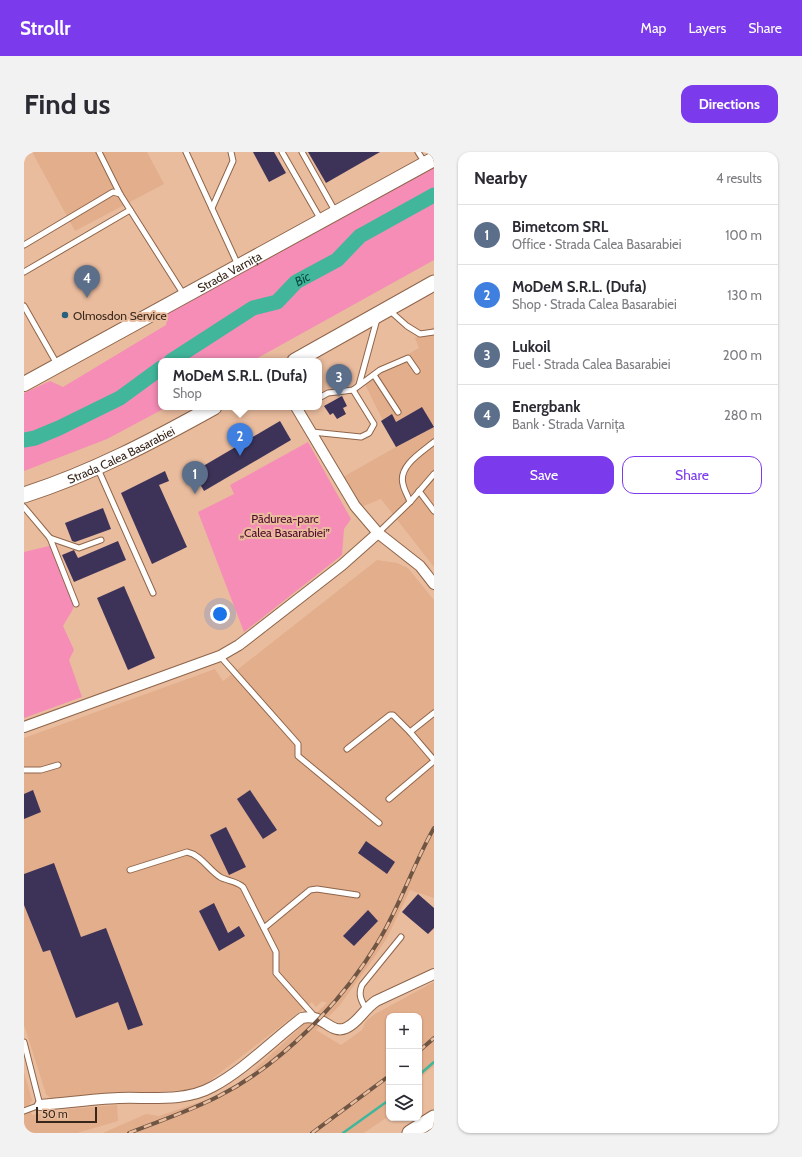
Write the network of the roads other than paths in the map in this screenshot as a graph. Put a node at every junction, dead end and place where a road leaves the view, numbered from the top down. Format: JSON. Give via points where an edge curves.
{"nodes":[{"id":1,"x":99,"y":152,"type":"edge"},
{"id":2,"x":186,"y":152,"type":"edge"},
{"id":3,"x":231,"y":152,"type":"edge"},
{"id":4,"x":282,"y":152,"type":"edge"},
{"id":5,"x":302,"y":152,"type":"edge"},
{"id":6,"x":426,"y":158,"type":"edge"},
{"id":7,"x":120,"y":194,"type":"junction"},
{"id":8,"x":212,"y":208,"type":"junction"},
{"id":9,"x":130,"y":210,"type":"junction"},
{"id":10,"x":335,"y":212,"type":"junction"},
{"id":11,"x":321,"y":220,"type":"junction"},
{"id":12,"x":24,"y":245,"type":"edge"},
{"id":13,"x":238,"y":265,"type":"junction"},
{"id":14,"x":24,"y":272,"type":"edge"},
{"id":15,"x":434,"y":283,"type":"edge"},
{"id":16,"x":184,"y":295,"type":"junction"},
{"id":17,"x":24,"y":306,"type":"edge"},
{"id":18,"x":383,"y":312,"type":"junction"},
{"id":19,"x":434,"y":332,"type":"edge"},
{"id":20,"x":300,"y":358,"type":"edge"},
{"id":21,"x":58,"y":365,"type":"junction"},
{"id":22,"x":416,"y":371,"type":"dead end"},
{"id":23,"x":374,"y":375,"type":"junction"},
{"id":24,"x":24,"y":384,"type":"edge"},
{"id":25,"x":359,"y":386,"type":"junction"},
{"id":26,"x":353,"y":390,"type":"junction"},
{"id":27,"x":322,"y":396,"type":"edge"},
{"id":28,"x":209,"y":410,"type":"edge"},
{"id":29,"x":300,"y":410,"type":"edge"},
{"id":30,"x":398,"y":412,"type":"dead end"},
{"id":31,"x":311,"y":432,"type":"junction"},
{"id":32,"x":434,"y":442,"type":"edge"},
{"id":33,"x":97,"y":468,"type":"junction"},
{"id":34,"x":434,"y":474,"type":"edge"},
{"id":35,"x":419,"y":491,"type":"junction"},
{"id":36,"x":24,"y":495,"type":"edge"},
{"id":37,"x":410,"y":502,"type":"junction"},
{"id":38,"x":24,"y":507,"type":"edge"},
{"id":39,"x":434,"y":511,"type":"edge"},
{"id":40,"x":378,"y":533,"type":"junction"},
{"id":41,"x":50,"y":538,"type":"junction"},
{"id":42,"x":101,"y":540,"type":"dead end"},
{"id":43,"x":434,"y":584,"type":"edge"},
{"id":44,"x":154,"y":593,"type":"dead end"},
{"id":45,"x":76,"y":604,"type":"dead end"},
{"id":46,"x":220,"y":656,"type":"junction"},
{"id":47,"x":434,"y":713,"type":"edge"},
{"id":48,"x":24,"y":726,"type":"edge"},
{"id":49,"x":410,"y":732,"type":"junction"},
{"id":50,"x":347,"y":749,"type":"dead end"},
{"id":51,"x":434,"y":760,"type":"edge"},
{"id":52,"x":58,"y":765,"type":"dead end"},
{"id":53,"x":24,"y":770,"type":"edge"},
{"id":54,"x":389,"y":799,"type":"dead end"},
{"id":55,"x":379,"y":823,"type":"dead end"},
{"id":56,"x":130,"y":870,"type":"dead end"},
{"id":57,"x":357,"y":895,"type":"dead end"},
{"id":58,"x":264,"y":928,"type":"junction"},
{"id":59,"x":401,"y":937,"type":"dead end"},
{"id":60,"x":434,"y":974,"type":"edge"},
{"id":61,"x":366,"y":1009,"type":"junction"},
{"id":62,"x":315,"y":1017,"type":"junction"},
{"id":63,"x":24,"y":1042,"type":"edge"},
{"id":64,"x":40,"y":1105,"type":"junction"},
{"id":65,"x":24,"y":1111,"type":"edge"},
{"id":66,"x":431,"y":1122,"type":"edge"},
{"id":67,"x":410,"y":1133,"type":"edge"}],
"edges":[{"from":1,"to":7,"type":"lane"},
{"from":2,"to":8,"type":"lane"},
{"from":3,"to":8,"type":"lane","via":[[234,161]]},
{"from":4,"to":11,"type":"lane"},
{"from":5,"to":10,"type":"lane"},
{"from":6,"to":10,"type":"street","name":"Strada Varnița"},
{"from":7,"to":9,"type":"lane"},
{"from":7,"to":12,"type":"lane","via":[[113,192]]},
{"from":8,"to":13,"type":"lane"},
{"from":9,"to":14,"type":"lane"},
{"from":9,"to":16,"type":"lane"},
{"from":10,"to":11,"type":"street","name":"Strada Varnița"},
{"from":11,"to":13,"type":"street","name":"Strada Varnița"},
{"from":13,"to":16,"type":"street","name":"Strada Varnița"},
{"from":15,"to":18,"type":"main road"},
{"from":16,"to":21,"type":"street","name":"Strada Varnița"},
{"from":17,"to":21,"type":"lane"},
{"from":18,"to":19,"type":"lane","via":[[420,334]]},
{"from":18,"to":20,"type":"main road"},
{"from":18,"to":25,"type":"lane"},
{"from":21,"to":24,"type":"street","name":"Strada Varnița"},
{"from":22,"to":23,"type":"lane","via":[[408,358]]},
{"from":23,"to":25,"type":"lane"},
{"from":23,"to":30,"type":"lane"},
{"from":25,"to":26,"type":"lane"},
{"from":26,"to":27,"type":"lane","via":[[328,393]]},
{"from":26,"to":31,"type":"lane","via":[[374,424],[369,433],[361,437]]},
{"from":28,"to":33,"type":"main road","name":"Strada Calea Basarabiei","via":[[144,446]]},
{"from":29,"to":31,"type":"street"},
{"from":31,"to":40,"type":"street","via":[[355,506]]},
{"from":32,"to":37,"type":"lane","via":[[408,464],[403,475],[402,484]]},
{"from":33,"to":36,"type":"main road","name":"Strada Calea Basarabiei"},
{"from":33,"to":44,"type":"lane"},
{"from":34,"to":35,"type":"lane"},
{"from":35,"to":37,"type":"lane"},
{"from":35,"to":39,"type":"lane"},
{"from":37,"to":40,"type":"lane"},
{"from":38,"to":41,"type":"lane"},
{"from":40,"to":43,"type":"street","via":[[420,566]]},
{"from":40,"to":46,"type":"street","via":[[239,645]]},
{"from":41,"to":42,"type":"lane","via":[[80,548]]},
{"from":41,"to":45,"type":"lane"},
{"from":46,"to":48,"type":"street"},
{"from":46,"to":55,"type":"lane","via":[[298,744],[298,756]]},
{"from":47,"to":49,"type":"lane"},
{"from":49,"to":50,"type":"lane","via":[[390,715]]},
{"from":49,"to":51,"type":"lane"},
{"from":51,"to":54,"type":"lane"},
{"from":52,"to":53,"type":"lane","via":[[41,770]]},
{"from":56,"to":58,"type":"lane","via":[[187,852],[191,853],[219,876],[243,887]]},
{"from":57,"to":58,"type":"lane","via":[[310,890]]},
{"from":58,"to":62,"type":"lane","via":[[276,952],[276,973]]},
{"from":59,"to":61,"type":"lane","via":[[362,985],[360,998]]},
{"from":60,"to":61,"type":"street","via":[[376,1001]]},
{"from":61,"to":62,"type":"street","via":[[353,1024],[341,1030],[334,1029]]},
{"from":62,"to":64,"type":"street","via":[[302,1018],[233,1073],[212,1087],[195,1094]]},
{"from":63,"to":64,"type":"lane"},
{"from":64,"to":65,"type":"lane"},
{"from":66,"to":67,"type":"main road"}]}
